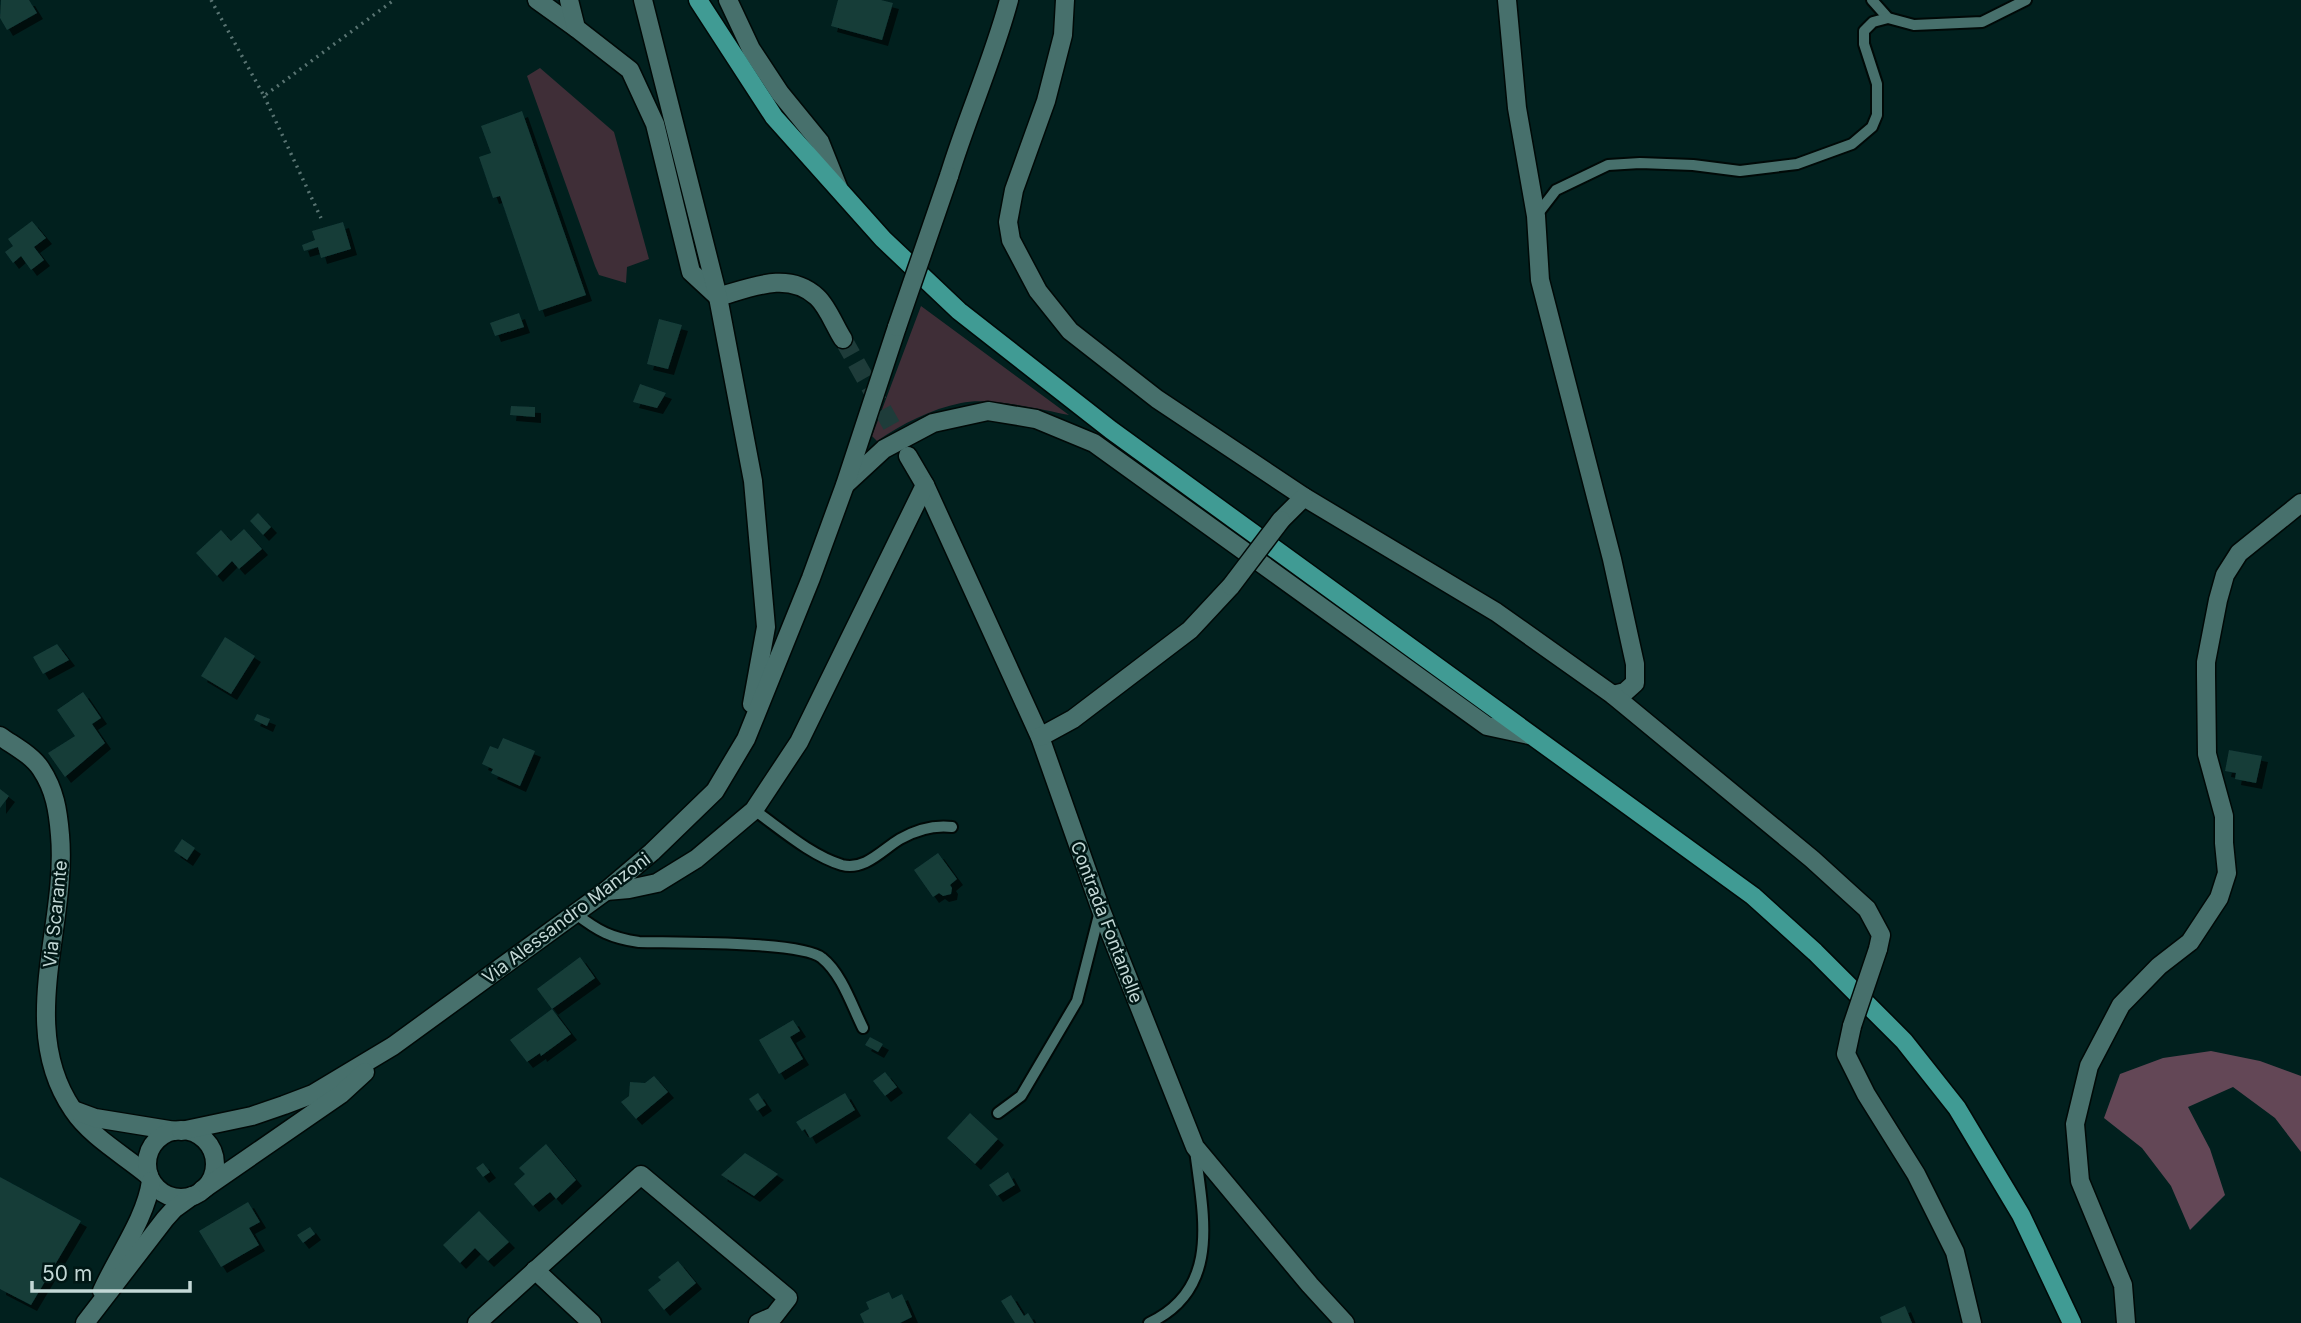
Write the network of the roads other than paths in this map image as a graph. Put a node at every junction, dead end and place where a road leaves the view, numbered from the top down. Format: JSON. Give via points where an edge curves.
{"nodes":[{"id":1,"x":537,"y":0,"type":"edge"},
{"id":2,"x":569,"y":0,"type":"edge"},
{"id":3,"x":643,"y":0,"type":"edge"},
{"id":4,"x":698,"y":0,"type":"edge"},
{"id":5,"x":727,"y":0,"type":"edge"},
{"id":6,"x":1009,"y":0,"type":"edge"},
{"id":7,"x":1065,"y":0,"type":"edge"},
{"id":8,"x":1507,"y":0,"type":"edge"},
{"id":9,"x":1872,"y":0,"type":"edge"},
{"id":10,"x":2025,"y":0,"type":"edge"},
{"id":11,"x":1888,"y":18,"type":"junction"},
{"id":12,"x":576,"y":28,"type":"junction"},
{"id":13,"x":839,"y":190,"type":"junction"},
{"id":14,"x":1536,"y":216,"type":"junction"},
{"id":15,"x":718,"y":297,"type":"junction"},
{"id":16,"x":843,"y":339,"type":"tunnel mouth"},
{"id":17,"x":908,"y":456,"type":"tunnel mouth"},
{"id":18,"x":845,"y":485,"type":"junction"},
{"id":19,"x":925,"y":485,"type":"junction"},
{"id":20,"x":1304,"y":497,"type":"junction"},
{"id":21,"x":2301,"y":503,"type":"edge"},
{"id":22,"x":1613,"y":695,"type":"junction"},
{"id":23,"x":1529,"y":735,"type":"junction"},
{"id":24,"x":0,"y":736,"type":"edge"},
{"id":25,"x":1040,"y":737,"type":"junction"},
{"id":26,"x":746,"y":739,"type":"junction"},
{"id":27,"x":754,"y":810,"type":"junction"},
{"id":28,"x":953,"y":827,"type":"dead end"},
{"id":29,"x":606,"y":891,"type":"junction"},
{"id":30,"x":1101,"y":910,"type":"junction"},
{"id":31,"x":576,"y":914,"type":"junction"},
{"id":32,"x":863,"y":1028,"type":"dead end"},
{"id":33,"x":393,"y":1046,"type":"junction"},
{"id":34,"x":73,"y":1110,"type":"junction"},
{"id":35,"x":998,"y":1113,"type":"dead end"},
{"id":36,"x":178,"y":1131,"type":"junction"},
{"id":37,"x":1195,"y":1147,"type":"junction"},
{"id":38,"x":150,"y":1179,"type":"junction"},
{"id":39,"x":197,"y":1193,"type":"junction"},
{"id":40,"x":535,"y":1270,"type":"junction"},
{"id":41,"x":89,"y":1318,"type":"edge"},
{"id":42,"x":477,"y":1323,"type":"edge"},
{"id":43,"x":592,"y":1323,"type":"edge"},
{"id":44,"x":758,"y":1323,"type":"edge"},
{"id":45,"x":1149,"y":1323,"type":"edge"},
{"id":46,"x":1345,"y":1323,"type":"edge"},
{"id":47,"x":1972,"y":1323,"type":"edge"},
{"id":48,"x":2072,"y":1323,"type":"edge"},
{"id":49,"x":2126,"y":1323,"type":"edge"}],
"edges":[{"from":1,"to":12,"type":"street"},
{"from":2,"to":12,"type":"street"},
{"from":3,"to":15,"type":"street"},
{"from":4,"to":13,"type":"main road","via":[[774,117]]},
{"from":5,"to":13,"type":"street","via":[[780,93],[820,142]]},
{"from":6,"to":18,"type":"street","bridge":true},
{"from":7,"to":20,"type":"street","via":[[1063,35],[1008,222],[1020,261],[1070,331],[1157,399]]},
{"from":8,"to":14,"type":"street","via":[[1517,108]]},
{"from":9,"to":11,"type":"lane"},
{"from":10,"to":11,"type":"lane","via":[[1982,22],[1914,25]]},
{"from":11,"to":14,"type":"lane","via":[[1874,22],[1864,32],[1877,84],[1877,115],[1872,127],[1852,144],[1797,164],[1740,171],[1693,165],[1608,165],[1556,190]]},
{"from":12,"to":15,"type":"street","via":[[630,70],[655,124],[691,272]]},
{"from":13,"to":23,"type":"main road","via":[[883,239],[992,337],[1111,430]]},
{"from":14,"to":22,"type":"street","via":[[1541,280],[1635,664],[1634,683]]},
{"from":15,"to":16,"type":"street","via":[[768,282],[796,284],[818,298]]},
{"from":15,"to":26,"type":"street","via":[[753,481],[766,627]]},
{"from":17,"to":19,"type":"street","name":"Contrada Fontanelle"},
{"from":18,"to":23,"type":"street","via":[[884,449],[933,423],[988,411],[1037,419],[1094,443],[1487,726]]},
{"from":18,"to":26,"type":"street"},
{"from":19,"to":25,"type":"street","name":"Contrada Fontanelle"},
{"from":19,"to":27,"type":"street","via":[[799,743]]},
{"from":20,"to":22,"type":"street","via":[[1496,612]]},
{"from":20,"to":25,"type":"street","bridge":true,"via":[[1190,629],[1073,719]]},
{"from":21,"to":49,"type":"street","via":[[2239,553],[2225,575],[2218,600],[2206,675],[2207,754],[2224,817],[2227,873],[2219,898],[2190,942],[2121,1005],[2089,1066],[2075,1124],[2080,1181],[2123,1285]]},
{"from":22,"to":47,"type":"street","bridge":true,"via":[[1867,909],[1881,935],[1846,1054],[1955,1252]]},
{"from":23,"to":48,"type":"main road","via":[[1753,896],[1904,1041],[1957,1108],[2021,1215]]},
{"from":24,"to":34,"type":"street","name":"Via Scarante","via":[[40,767],[58,806],[61,885],[45,1016],[53,1064]]},
{"from":25,"to":30,"type":"street","name":"Contrada Fontanelle"},
{"from":26,"to":29,"type":"street","name":"Via Alessandro Manzoni","via":[[715,792]]},
{"from":27,"to":28,"type":"lane","via":[[845,866],[866,863],[914,833],[937,825]]},
{"from":27,"to":29,"type":"street","via":[[696,859],[657,883]]},
{"from":29,"to":31,"type":"street","name":"Via Alessandro Manzoni"},
{"from":30,"to":35,"type":"lane","via":[[1077,1001],[1021,1096]]},
{"from":30,"to":37,"type":"street","name":"Contrada Fontanelle"},
{"from":31,"to":32,"type":"lane","via":[[614,938],[794,948],[821,957],[838,976]]},
{"from":31,"to":33,"type":"street","name":"Via Alessandro Manzoni"},
{"from":33,"to":36,"type":"street","name":"Via Alessandro Manzoni","via":[[304,1098],[252,1116]]},
{"from":33,"to":39,"type":"street","name":"Via Alessandro Manzoni","via":[[341,1094]]},
{"from":34,"to":36,"type":"street","via":[[95,1118]]},
{"from":34,"to":38,"type":"street","name":"Via Scarante"},
{"from":36,"to":38,"type":"street","via":[[166,1134],[151,1148]]},
{"from":36,"to":39,"type":"street","via":[[203,1139],[214,1159],[210,1182]]},
{"from":37,"to":45,"type":"lane","via":[[1203,1217],[1199,1271],[1187,1295],[1168,1314]]},
{"from":37,"to":46,"type":"street","name":"Contrada Fontanelle"},
{"from":38,"to":39,"type":"street","via":[[169,1196]]},
{"from":38,"to":41,"type":"street","name":"Via Alessandro Manzoni","via":[[134,1227]]},
{"from":39,"to":41,"type":"street","name":"Via Alessandro Manzoni","via":[[165,1219]]},
{"from":40,"to":42,"type":"street"},
{"from":40,"to":43,"type":"street"},
{"from":40,"to":44,"type":"street","via":[[640,1175],[788,1298],[774,1316]]}]}
